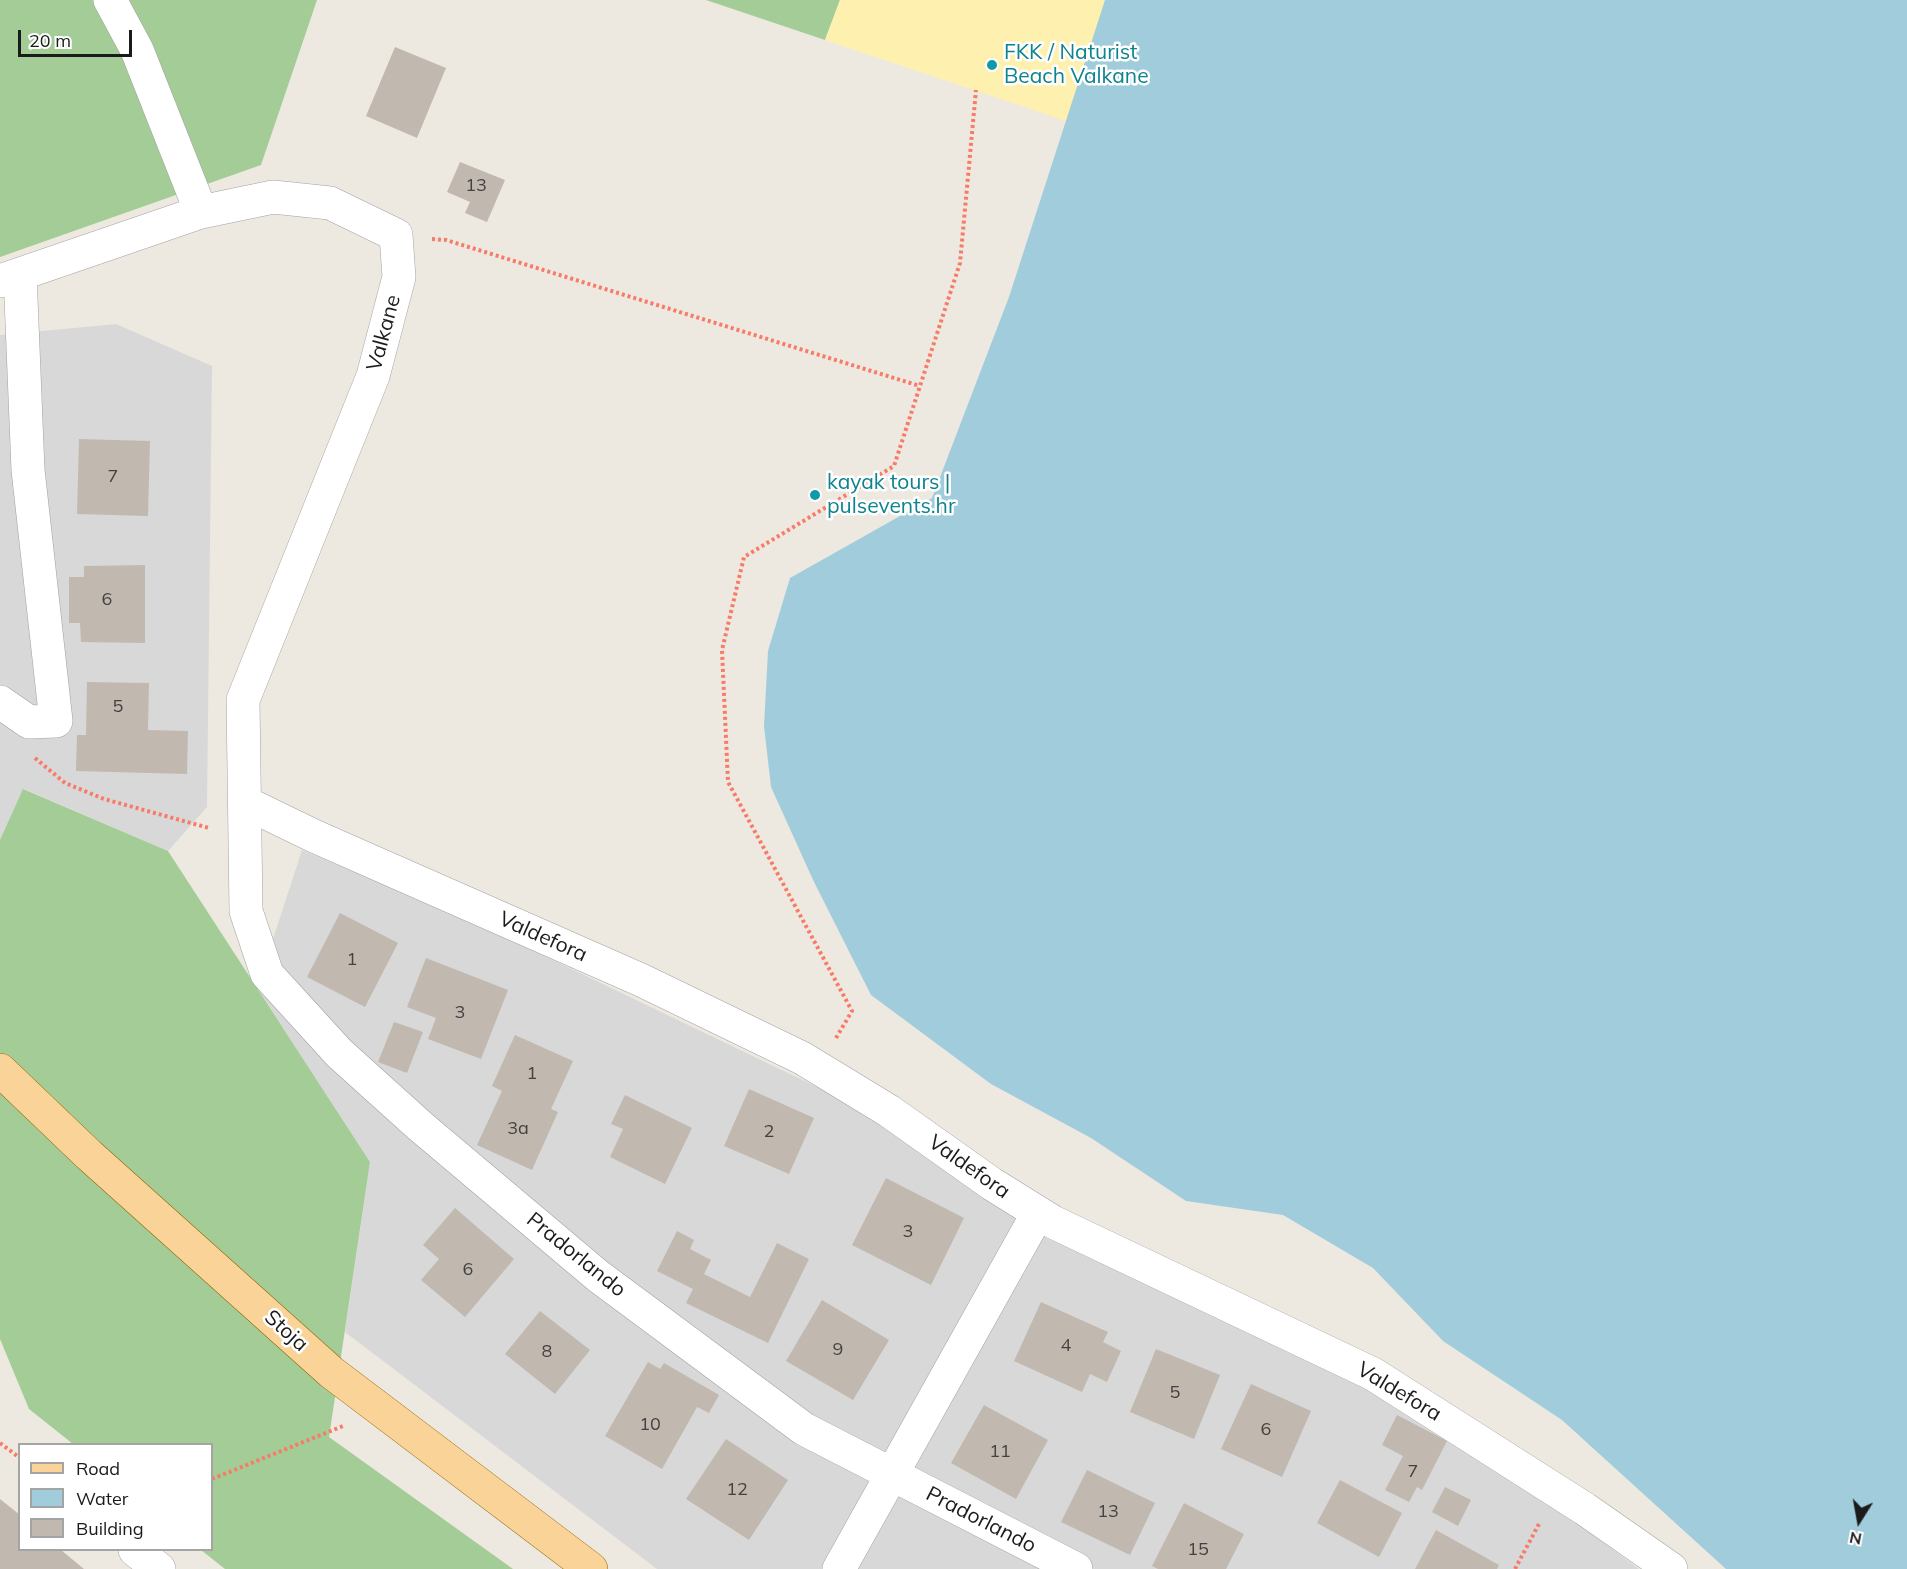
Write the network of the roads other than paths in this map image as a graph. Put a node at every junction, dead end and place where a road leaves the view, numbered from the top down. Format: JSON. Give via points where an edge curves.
{"nodes":[{"id":1,"x":110,"y":0,"type":"edge"},
{"id":2,"x":201,"y":212,"type":"junction"},
{"id":3,"x":10,"y":277,"type":"edge"},
{"id":4,"x":0,"y":702,"type":"edge"},
{"id":5,"x":246,"y":803,"type":"junction"},
{"id":6,"x":0,"y":1070,"type":"edge"},
{"id":7,"x":1038,"y":1213,"type":"junction"},
{"id":8,"x":894,"y":1475,"type":"junction"},
{"id":9,"x":136,"y":1551,"type":"edge"},
{"id":10,"x":159,"y":1569,"type":"edge"},
{"id":11,"x":591,"y":1569,"type":"edge"},
{"id":12,"x":839,"y":1569,"type":"edge"},
{"id":13,"x":1076,"y":1569,"type":"edge"},
{"id":14,"x":1671,"y":1569,"type":"edge"}],
"edges":[{"from":1,"to":2,"type":"street","via":[[137,50]]},
{"from":2,"to":3,"type":"street"},
{"from":2,"to":5,"type":"street","name":"Valkane","via":[[273,197],[330,203],[396,235],[399,277],[373,376],[243,700]]},
{"from":3,"to":4,"type":"street","via":[[56,721],[30,723]]},
{"from":5,"to":7,"type":"street","name":"Valdefora","via":[[641,980],[819,1068],[890,1111]]},
{"from":5,"to":8,"type":"street","name":"Pradorlando","via":[[246,911],[267,974],[339,1053],[598,1276],[804,1429]]},
{"from":6,"to":11,"type":"main road","name":"Stoja","via":[[332,1372]]},
{"from":7,"to":8,"type":"street"},
{"from":7,"to":14,"type":"street","name":"Valdefora","via":[[1373,1374]]},
{"from":8,"to":12,"type":"street"},
{"from":8,"to":13,"type":"street","name":"Pradorlando"},
{"from":9,"to":10,"type":"street"}]}
